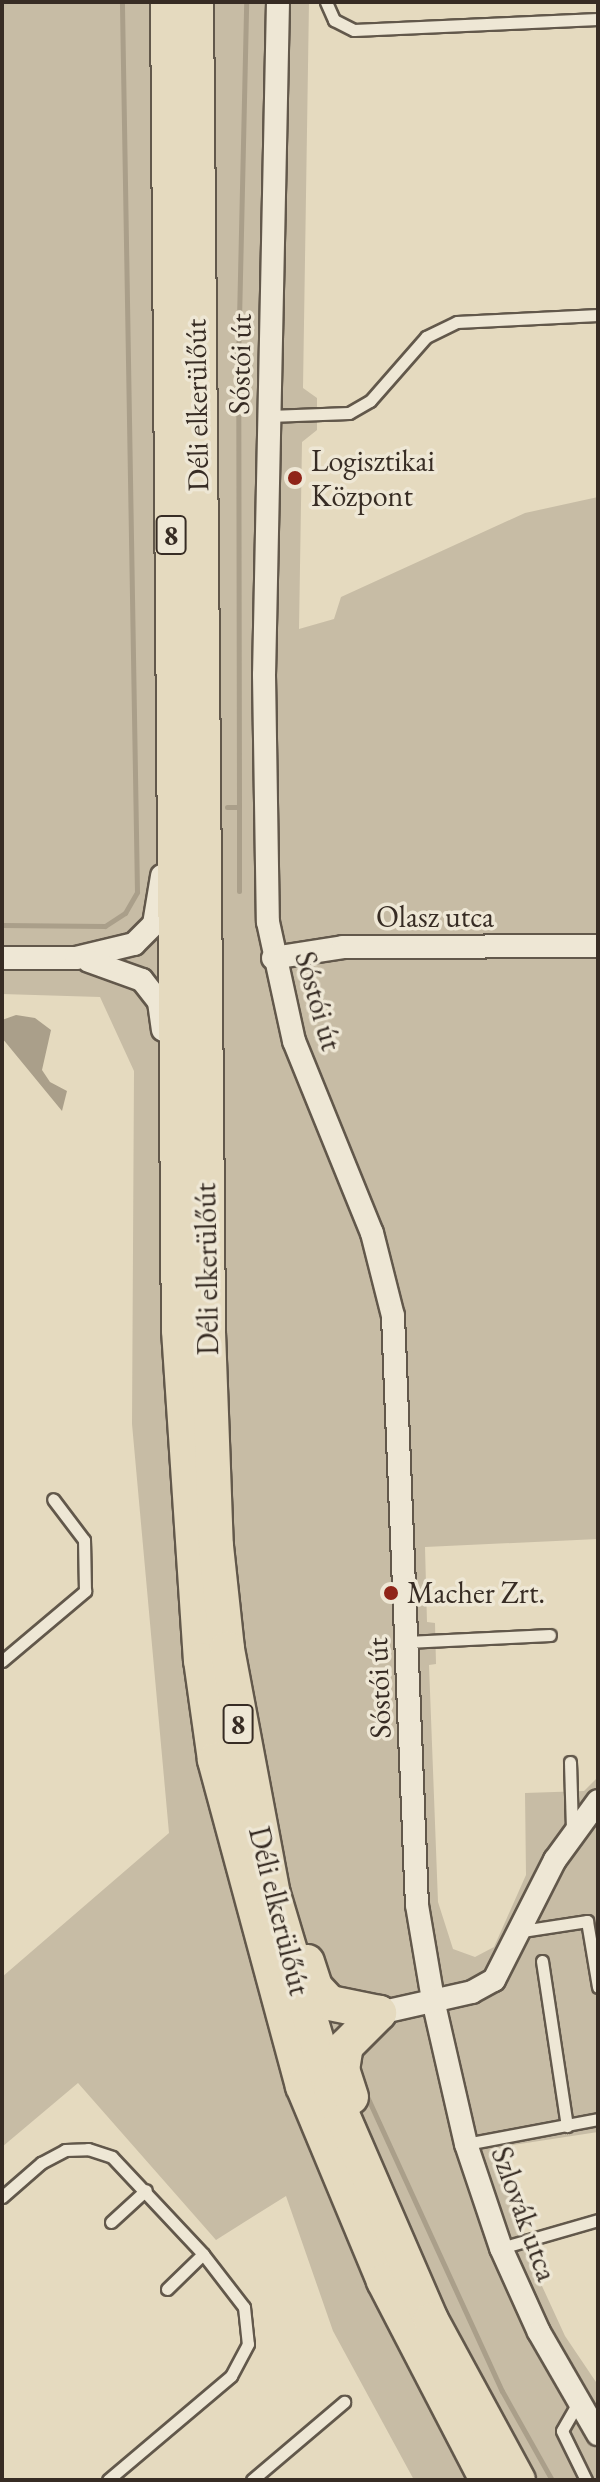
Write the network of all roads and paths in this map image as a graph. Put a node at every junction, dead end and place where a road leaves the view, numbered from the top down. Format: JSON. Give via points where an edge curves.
{"nodes":[{"id":1,"x":168,"y":2,"type":"edge"},
{"id":2,"x":196,"y":2,"type":"edge"},
{"id":3,"x":278,"y":2,"type":"edge"},
{"id":4,"x":326,"y":2,"type":"edge"},
{"id":5,"x":598,"y":19,"type":"edge"},
{"id":6,"x":598,"y":315,"type":"edge"},
{"id":7,"x":269,"y":416,"type":"junction"},
{"id":8,"x":173,"y":775,"type":"junction"},
{"id":9,"x":598,"y":946,"type":"edge"},
{"id":10,"x":2,"y":958,"type":"edge"},
{"id":11,"x":76,"y":958,"type":"junction"},
{"id":12,"x":273,"y":958,"type":"junction"},
{"id":13,"x":180,"y":1152,"type":"junction"},
{"id":14,"x":53,"y":1499,"type":"dead end"},
{"id":15,"x":550,"y":1635,"type":"dead end"},
{"id":16,"x":407,"y":1642,"type":"junction"},
{"id":17,"x":2,"y":1661,"type":"edge"},
{"id":18,"x":570,"y":1762,"type":"dead end"},
{"id":19,"x":598,"y":1801,"type":"edge"},
{"id":20,"x":572,"y":1835,"type":"junction"},
{"id":21,"x":273,"y":1894,"type":"junction"},
{"id":22,"x":592,"y":1920,"type":"edge"},
{"id":23,"x":522,"y":1931,"type":"junction"},
{"id":24,"x":542,"y":1961,"type":"dead end"},
{"id":25,"x":598,"y":1987,"type":"edge"},
{"id":26,"x":433,"y":2000,"type":"junction"},
{"id":27,"x":379,"y":2013,"type":"junction"},
{"id":28,"x":598,"y":2119,"type":"edge"},
{"id":29,"x":567,"y":2126,"type":"junction"},
{"id":30,"x":466,"y":2144,"type":"junction"},
{"id":31,"x":363,"y":2172,"type":"junction"},
{"id":32,"x":146,"y":2190,"type":"junction"},
{"id":33,"x":2,"y":2197,"type":"edge"},
{"id":34,"x":598,"y":2220,"type":"edge"},
{"id":35,"x":111,"y":2222,"type":"dead end"},
{"id":36,"x":501,"y":2248,"type":"junction"},
{"id":37,"x":203,"y":2254,"type":"junction"},
{"id":38,"x":167,"y":2289,"type":"dead end"},
{"id":39,"x":344,"y":2402,"type":"dead end"},
{"id":40,"x":587,"y":2407,"type":"edge"},
{"id":41,"x":598,"y":2434,"type":"edge"},
{"id":42,"x":108,"y":2480,"type":"edge"},
{"id":43,"x":252,"y":2480,"type":"edge"},
{"id":44,"x":487,"y":2480,"type":"edge"},
{"id":45,"x":518,"y":2480,"type":"edge"},
{"id":46,"x":586,"y":2480,"type":"edge"}],
"edges":[{"from":1,"to":8,"type":"main road","name":"Déli elkerülőút","number":"8"},
{"from":2,"to":21,"type":"main road","name":"Déli elkerülőút","number":"8","via":[[209,1363],[216,1546],[227,1649]]},
{"from":3,"to":7,"type":"street","name":"Sóstói út"},
{"from":4,"to":5,"type":"lane","via":[[334,20],[354,30]]},
{"from":6,"to":7,"type":"lane","via":[[457,322],[426,337],[370,401],[349,413]]},
{"from":7,"to":12,"type":"street","name":"Sóstói út","via":[[265,886]]},
{"from":8,"to":11,"type":"street","via":[[154,924],[134,944]]},
{"from":8,"to":13,"type":"main road","name":"Déli elkerülőút","number":"8"},
{"from":9,"to":12,"type":"street","name":"Olasz utca","via":[[343,947]]},
{"from":10,"to":11,"type":"street"},
{"from":11,"to":13,"type":"street","via":[[130,973],[159,1002],[164,1074]]},
{"from":12,"to":16,"type":"street","name":"Sóstói út","via":[[294,1041],[372,1233],[393,1316]]},
{"from":13,"to":44,"type":"main road","name":"Déli elkerülőút","number":"8","via":[[187,1509],[215,1760],[275,1997],[324,2144],[411,2338]]},
{"from":14,"to":17,"type":"lane","via":[[84,1540],[85,1591]]},
{"from":15,"to":16,"type":"lane"},
{"from":16,"to":26,"type":"street","name":"Sóstói út","via":[[417,1905]]},
{"from":18,"to":20,"type":"lane"},
{"from":19,"to":20,"type":"street"},
{"from":20,"to":23,"type":"street"},
{"from":21,"to":27,"type":"main road","via":[[295,1922],[320,1995],[343,2009]]},
{"from":21,"to":31,"type":"main road","name":"Déli elkerülőút","number":"8","via":[[305,2010]]},
{"from":22,"to":23,"type":"lane"},
{"from":22,"to":25,"type":"lane"},
{"from":23,"to":26,"type":"street","via":[[489,1985]]},
{"from":24,"to":29,"type":"lane"},
{"from":26,"to":27,"type":"street"},
{"from":26,"to":30,"type":"street","name":"Szlovák utca"},
{"from":27,"to":31,"type":"main road","via":[[352,2036],[343,2060],[361,2130]]},
{"from":28,"to":29,"type":"lane"},
{"from":29,"to":30,"type":"lane"},
{"from":30,"to":36,"type":"street","name":"Szlovák utca"},
{"from":31,"to":45,"type":"main road","name":"Déli elkerülőút","number":"8","via":[[431,2320]]},
{"from":32,"to":33,"type":"lane","via":[[112,2157],[76,2148],[52,2155]]},
{"from":32,"to":35,"type":"lane"},
{"from":32,"to":37,"type":"lane"},
{"from":34,"to":36,"type":"lane"},
{"from":36,"to":40,"type":"street","name":"Szlovák utca"},
{"from":37,"to":38,"type":"lane"},
{"from":37,"to":42,"type":"lane","via":[[244,2307],[249,2330],[244,2356],[231,2376]]},
{"from":39,"to":43,"type":"lane"},
{"from":40,"to":41,"type":"street","name":"Szlovák utca"},
{"from":40,"to":46,"type":"lane","via":[[562,2431]]}]}
